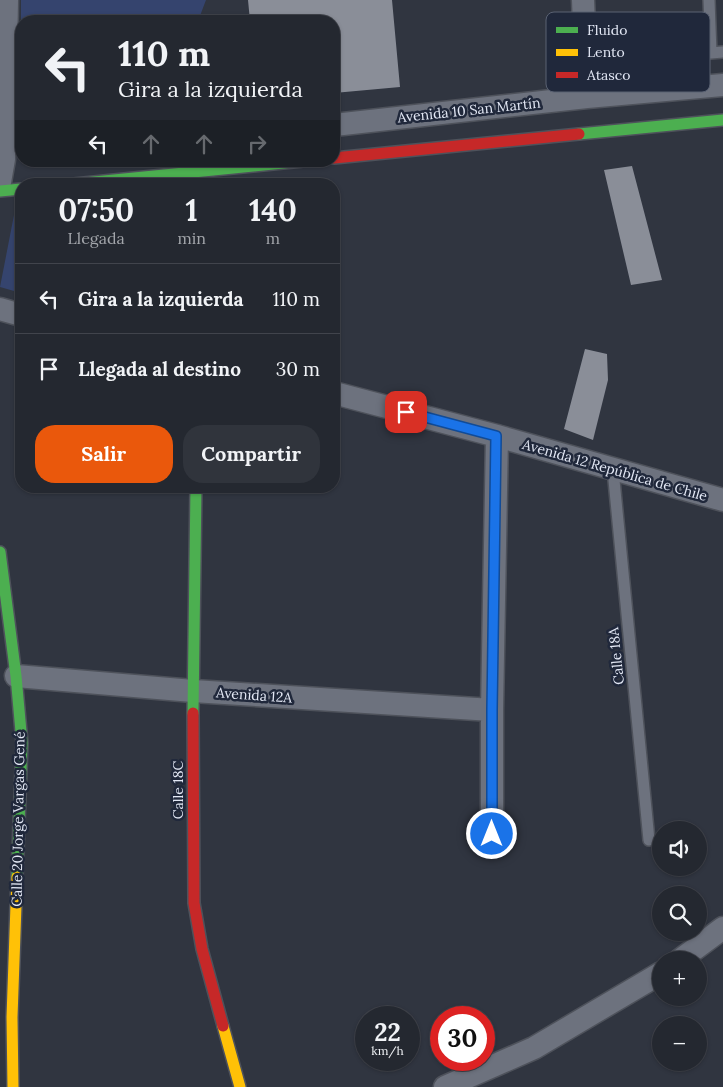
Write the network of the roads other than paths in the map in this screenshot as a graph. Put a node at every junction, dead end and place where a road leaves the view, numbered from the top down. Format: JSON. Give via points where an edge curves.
{"nodes":[{"id":1,"x":7,"y":0,"type":"edge"},
{"id":2,"x":710,"y":26,"type":"edge"},
{"id":3,"x":723,"y":52,"type":"edge"},
{"id":4,"x":723,"y":85,"type":"edge"},
{"id":5,"x":710,"y":86,"type":"edge"},
{"id":6,"x":587,"y":92,"type":"edge"},
{"id":7,"x":644,"y":92,"type":"edge"},
{"id":8,"x":587,"y":97,"type":"junction"},
{"id":9,"x":723,"y":120,"type":"edge"},
{"id":10,"x":340,"y":124,"type":"edge"},
{"id":11,"x":340,"y":157,"type":"edge"},
{"id":12,"x":12,"y":158,"type":"edge"},
{"id":13,"x":243,"y":167,"type":"edge"},
{"id":14,"x":134,"y":178,"type":"edge"},
{"id":15,"x":0,"y":182,"type":"edge"},
{"id":16,"x":15,"y":190,"type":"edge"},
{"id":17,"x":0,"y":191,"type":"edge"},
{"id":18,"x":0,"y":309,"type":"edge"},
{"id":19,"x":15,"y":313,"type":"edge"},
{"id":20,"x":340,"y":395,"type":"edge"},
{"id":21,"x":496,"y":436,"type":"junction"},
{"id":22,"x":612,"y":470,"type":"junction"},
{"id":23,"x":196,"y":493,"type":"edge"},
{"id":24,"x":723,"y":500,"type":"edge"},
{"id":25,"x":0,"y":552,"type":"edge"},
{"id":26,"x":16,"y":676,"type":"junction"},
{"id":27,"x":193,"y":691,"type":"junction"},
{"id":28,"x":492,"y":710,"type":"junction"},
{"id":29,"x":492,"y":834,"type":"dead end"},
{"id":30,"x":649,"y":840,"type":"dead end"},
{"id":31,"x":723,"y":928,"type":"edge"},
{"id":32,"x":692,"y":951,"type":"edge"},
{"id":33,"x":652,"y":978,"type":"edge"},
{"id":34,"x":12,"y":1017,"type":"junction"},
{"id":35,"x":2,"y":1087,"type":"edge"},
{"id":36,"x":13,"y":1087,"type":"edge"},
{"id":37,"x":240,"y":1087,"type":"edge"},
{"id":38,"x":445,"y":1087,"type":"edge"}],
"edges":[{"from":1,"to":12,"type":"street"},
{"from":2,"to":3,"type":"lane","via":[[711,53]]},
{"from":4,"to":5,"type":"street","name":"Avenida 10 San Martín"},
{"from":6,"to":8,"type":"street"},
{"from":7,"to":8,"type":"street","name":"Avenida 10 San Martín"},
{"from":8,"to":10,"type":"street","name":"Avenida 10 San Martín"},
{"from":9,"to":11,"type":"street"},
{"from":12,"to":15,"type":"street"},
{"from":13,"to":14,"type":"street"},
{"from":16,"to":17,"type":"street"},
{"from":18,"to":19,"type":"street"},
{"from":20,"to":21,"type":"street","name":"Avenida 12 República de Chile"},
{"from":21,"to":22,"type":"street","name":"Avenida 12 República de Chile"},
{"from":21,"to":28,"type":"street"},
{"from":22,"to":24,"type":"street","name":"Avenida 12 República de Chile"},
{"from":22,"to":30,"type":"lane","name":"Calle 18A"},
{"from":23,"to":27,"type":"street","name":"Calle 18C"},
{"from":25,"to":26,"type":"street","name":"Calle 20 Jorge Vargas Gené"},
{"from":26,"to":27,"type":"street","name":"Avenida 12A"},
{"from":26,"to":34,"type":"street","name":"Calle 20 Jorge Vargas Gené","via":[[22,743]]},
{"from":27,"to":28,"type":"street","name":"Avenida 12A"},
{"from":27,"to":37,"type":"street","name":"Calle 18C","via":[[194,903],[202,949]]},
{"from":28,"to":29,"type":"street"},
{"from":31,"to":32,"type":"street"},
{"from":33,"to":38,"type":"street","via":[[534,1048]]},
{"from":34,"to":35,"type":"street"},
{"from":34,"to":36,"type":"street","name":"Calle 20 Jorge Vargas Gené"}]}
